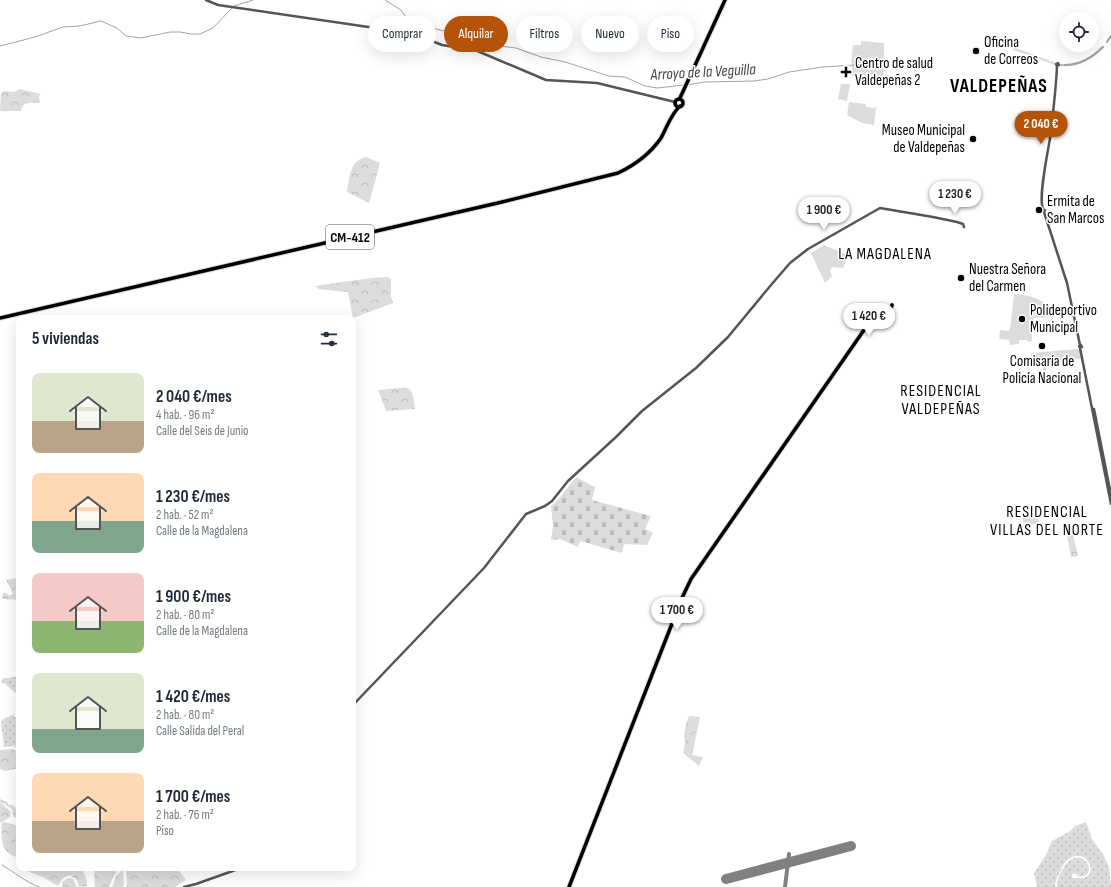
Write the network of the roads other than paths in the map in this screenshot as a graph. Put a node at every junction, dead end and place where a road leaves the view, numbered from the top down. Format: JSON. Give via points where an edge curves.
{"nodes":[{"id":1,"x":206,"y":0,"type":"edge"},
{"id":2,"x":725,"y":0,"type":"edge"},
{"id":3,"x":1057,"y":66,"type":"dead end"},
{"id":4,"x":681,"y":99,"type":"junction"},
{"id":5,"x":675,"y":104,"type":"junction"},
{"id":6,"x":680,"y":106,"type":"junction"},
{"id":7,"x":673,"y":114,"type":"junction"},
{"id":8,"x":964,"y":227,"type":"dead end"},
{"id":9,"x":892,"y":305,"type":"dead end"},
{"id":10,"x":0,"y":318,"type":"edge"},
{"id":11,"x":1081,"y":347,"type":"junction"},
{"id":12,"x":1111,"y":495,"type":"edge"},
{"id":13,"x":1111,"y":504,"type":"edge"},
{"id":14,"x":356,"y":702,"type":"edge"},
{"id":15,"x":233,"y":871,"type":"edge"},
{"id":16,"x":184,"y":887,"type":"edge"},
{"id":17,"x":569,"y":887,"type":"edge"}],
"edges":[{"from":1,"to":5,"type":"street","via":[[218,5],[410,32],[442,45],[475,50],[546,80],[597,83]]},
{"from":2,"to":4,"type":"main road","number":"CM-412"},
{"from":3,"to":11,"type":"street","via":[[1043,182],[1043,210],[1067,282]]},
{"from":4,"to":5,"type":"main road","number":"CM-412","via":[[677,99]]},
{"from":4,"to":6,"type":"main road","number":"CM-412","via":[[683,104]]},
{"from":5,"to":6,"type":"main road"},
{"from":5,"to":7,"type":"main road","number":"CM-412"},
{"from":6,"to":7,"type":"main road","number":"CM-412"},
{"from":7,"to":10,"type":"main road","number":"CM-412","via":[[660,139],[650,151],[634,165],[614,174]]},
{"from":8,"to":14,"type":"street","via":[[962,224],[936,217],[880,208],[819,242],[790,263],[728,337],[696,368],[642,411],[568,481],[552,501],[526,514],[484,568]]},
{"from":9,"to":17,"type":"main road","via":[[864,330],[686,587]]},
{"from":11,"to":12,"type":"street"},
{"from":11,"to":13,"type":"street"},
{"from":15,"to":16,"type":"street"}]}
